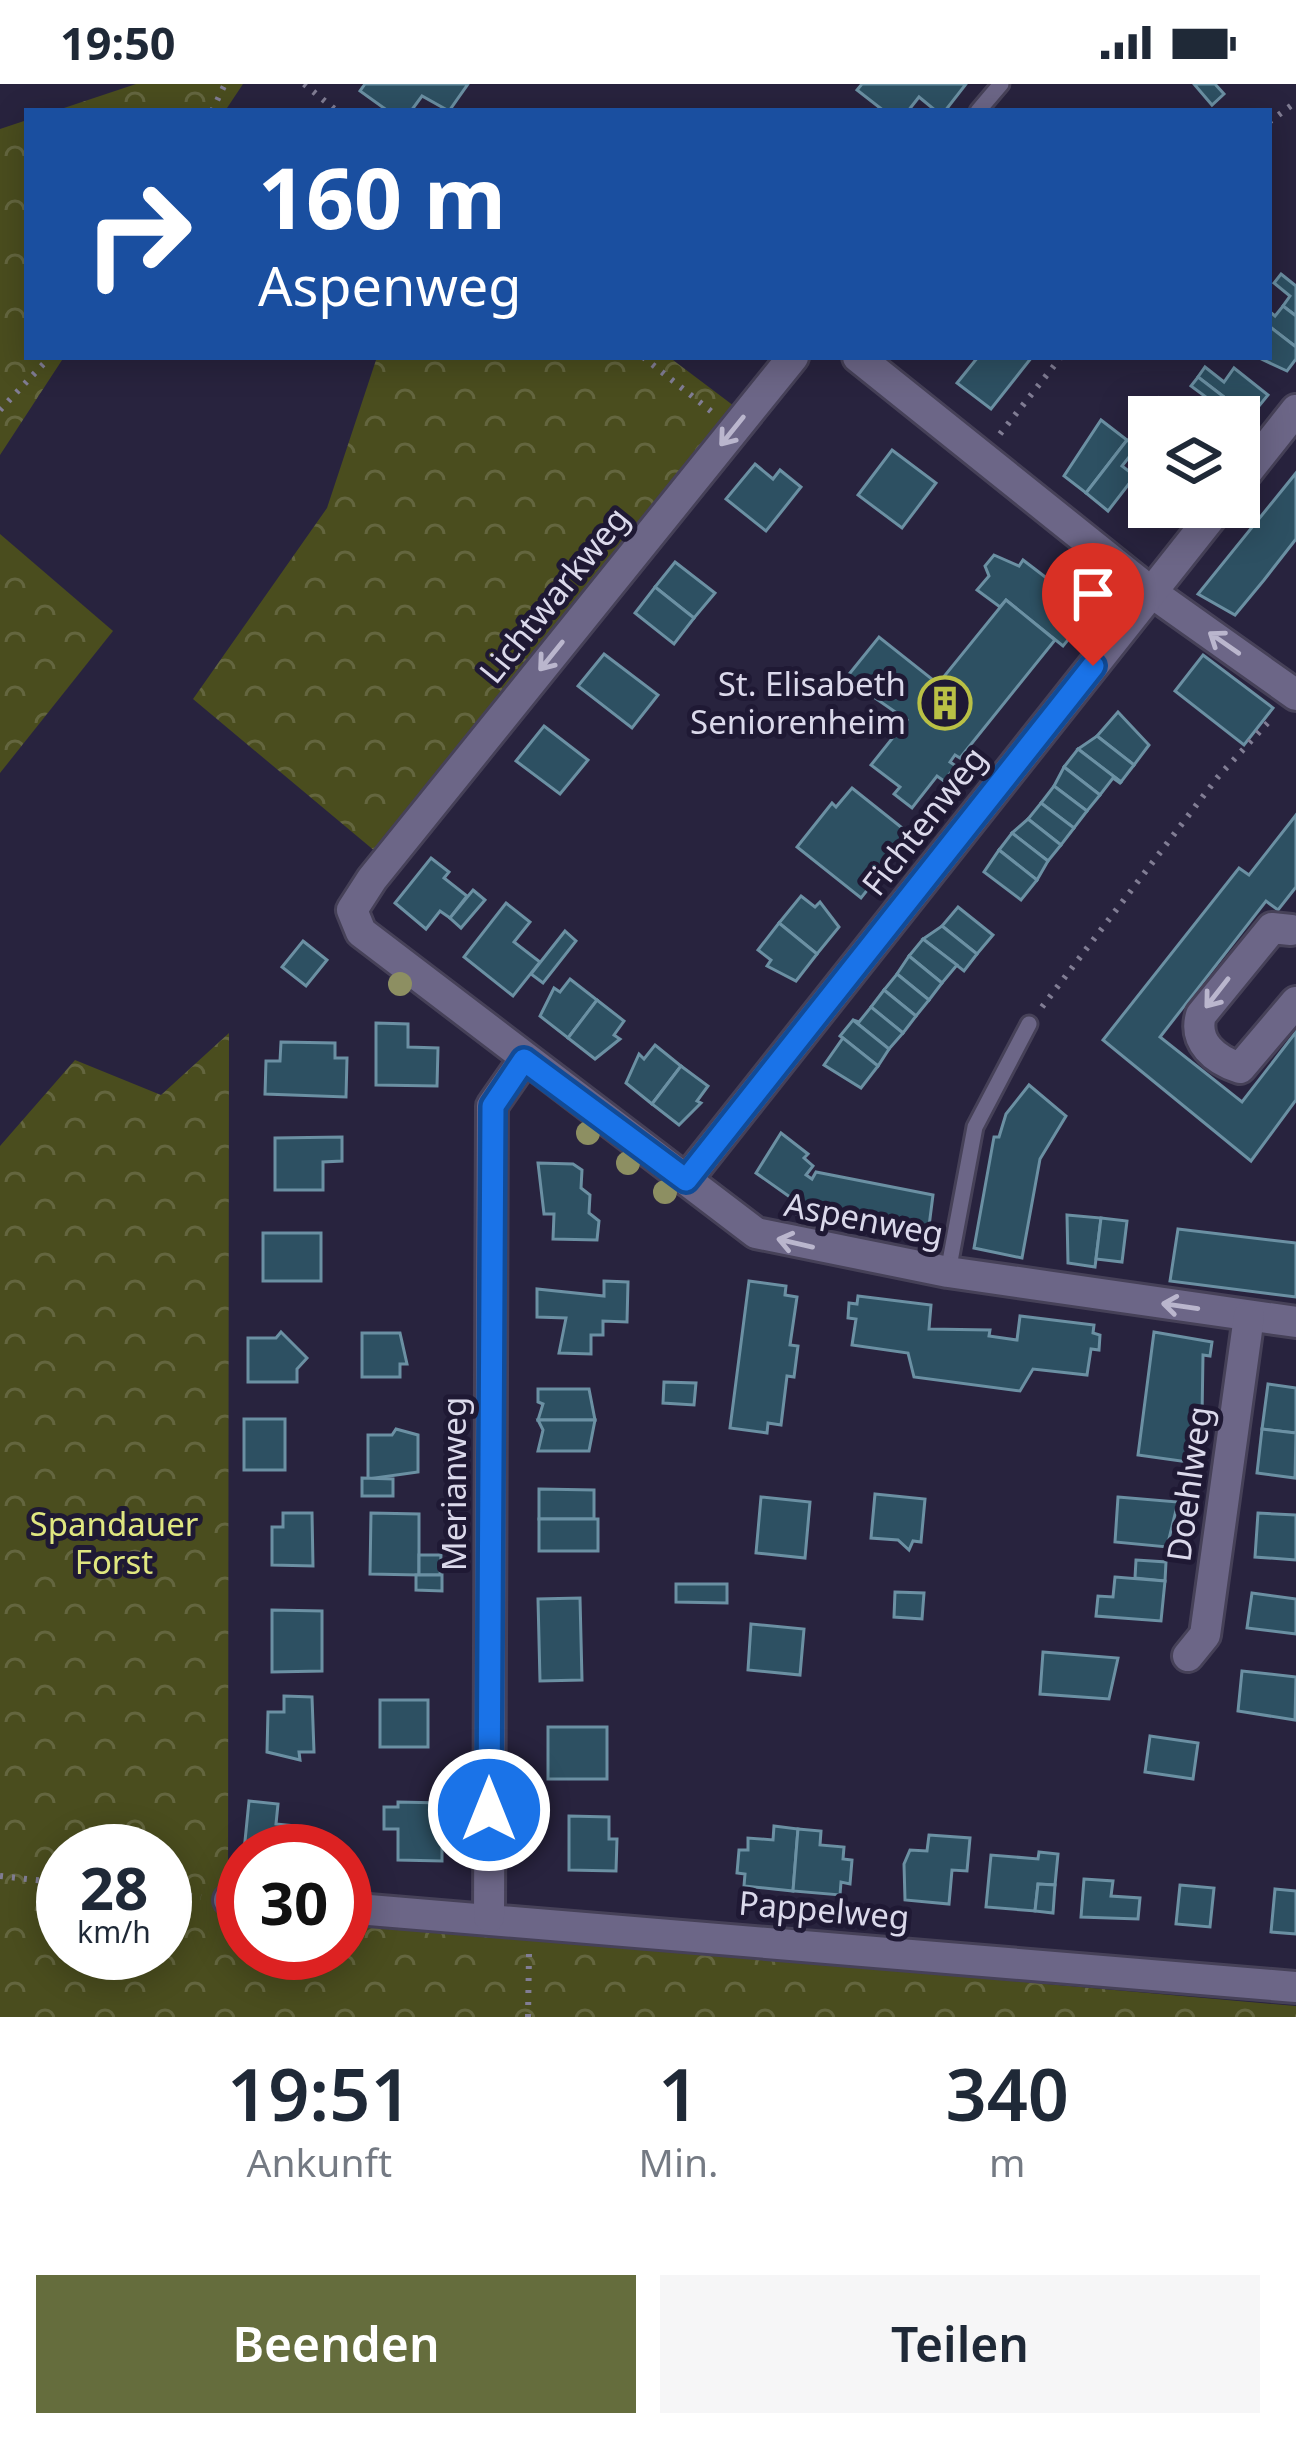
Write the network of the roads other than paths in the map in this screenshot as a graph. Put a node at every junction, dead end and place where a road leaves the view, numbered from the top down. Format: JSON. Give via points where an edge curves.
{"nodes":[{"id":1,"x":1001,"y":84,"type":"edge"},
{"id":2,"x":981,"y":108,"type":"edge"},
{"id":3,"x":790,"y":360,"type":"edge"},
{"id":4,"x":862,"y":360,"type":"edge"},
{"id":5,"x":1296,"y":410,"type":"edge"},
{"id":6,"x":1260,"y":455,"type":"edge"},
{"id":7,"x":1202,"y":528,"type":"edge"},
{"id":8,"x":1151,"y":592,"type":"junction"},
{"id":9,"x":1295,"y":695,"type":"edge"},
{"id":10,"x":372,"y":879,"type":"joint"},
{"id":11,"x":1294,"y":930,"type":"edge"},
{"id":12,"x":1296,"y":1002,"type":"edge"},
{"id":13,"x":1029,"y":1024,"type":"road end"},
{"id":14,"x":524,"y":1060,"type":"junction"},
{"id":15,"x":686,"y":1180,"type":"junction"},
{"id":16,"x":948,"y":1272,"type":"junction"},
{"id":17,"x":1249,"y":1316,"type":"junction"},
{"id":18,"x":1296,"y":1322,"type":"edge"},
{"id":19,"x":1188,"y":1656,"type":"dead end"},
{"id":20,"x":372,"y":1910,"type":"edge"},
{"id":21,"x":488,"y":1917,"type":"junction"},
{"id":22,"x":1296,"y":1987,"type":"edge"}],
"edges":[{"from":1,"to":2,"type":"lane"},
{"from":3,"to":10,"type":"street","name":"Lichtwarkweg","one_way":true},
{"from":4,"to":8,"type":"street"},
{"from":5,"to":6,"type":"street"},
{"from":7,"to":8,"type":"street","name":"Fichtenweg"},
{"from":9,"to":8,"type":"street","one_way":true},
{"from":8,"to":15,"type":"street","name":"Fichtenweg"},
{"from":10,"to":14,"type":"street","name":"Aspenweg","via":[[352,910],[361,932]]},
{"from":11,"to":12,"type":"street","one_way":true,"via":[[1272,928],[1259,940],[1196,1030],[1240,1068]]},
{"from":13,"to":16,"type":"lane","via":[[975,1126]]},
{"from":14,"to":15,"type":"street","name":"Aspenweg"},
{"from":14,"to":21,"type":"street","name":"Merianweg","via":[[493,1106]]},
{"from":16,"to":15,"type":"street","name":"Aspenweg","one_way":true,"via":[[756,1233]]},
{"from":17,"to":16,"type":"street","name":"Aspenweg","one_way":true},
{"from":17,"to":18,"type":"street","name":"Aspenweg"},
{"from":17,"to":19,"type":"street","name":"Doehlweg","via":[[1204,1635]]},
{"from":20,"to":21,"type":"street","name":"Pappelweg"},
{"from":21,"to":22,"type":"street","name":"Pappelweg"}]}
